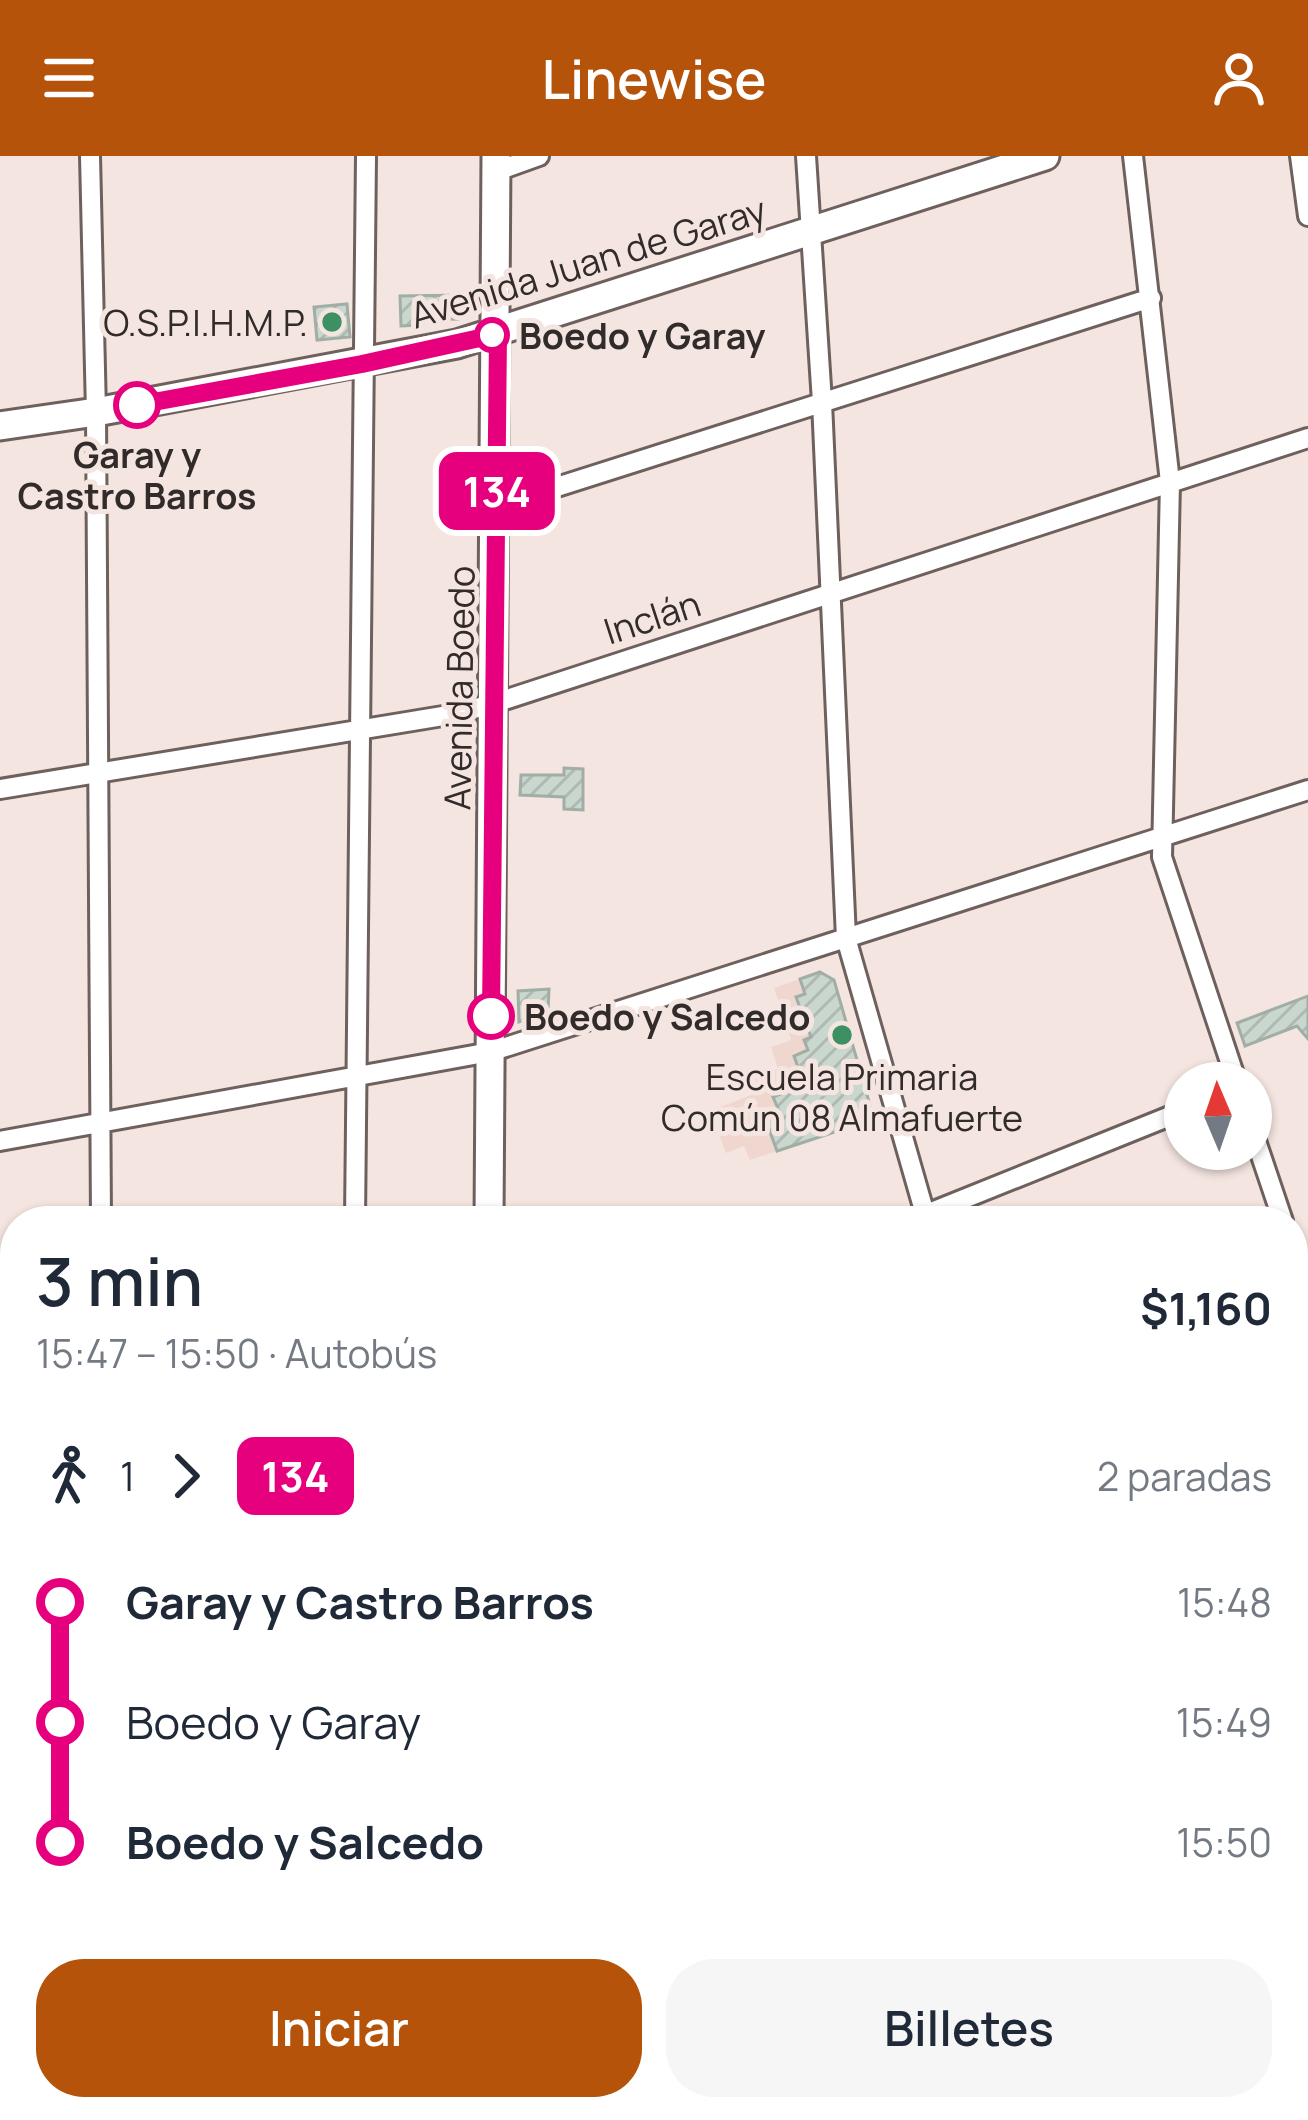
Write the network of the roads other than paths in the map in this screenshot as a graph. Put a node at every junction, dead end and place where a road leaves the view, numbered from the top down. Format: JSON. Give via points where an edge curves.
{"nodes":[{"id":1,"x":89,"y":156,"type":"edge"},
{"id":2,"x":366,"y":156,"type":"edge"},
{"id":3,"x":539,"y":156,"type":"edge"},
{"id":4,"x":806,"y":156,"type":"edge"},
{"id":5,"x":1045,"y":156,"type":"edge"},
{"id":6,"x":1133,"y":156,"type":"edge"},
{"id":7,"x":1300,"y":156,"type":"edge"},
{"id":8,"x":496,"y":163,"type":"edge"},
{"id":9,"x":1308,"y":216,"type":"edge"},
{"id":10,"x":811,"y":232,"type":"junction"},
{"id":11,"x":1151,"y":298,"type":"junction"},
{"id":12,"x":498,"y":334,"type":"junction"},
{"id":13,"x":362,"y":364,"type":"junction"},
{"id":14,"x":822,"y":402,"type":"junction"},
{"id":15,"x":96,"y":412,"type":"junction"},
{"id":16,"x":0,"y":426,"type":"edge"},
{"id":17,"x":1308,"y":438,"type":"edge"},
{"id":18,"x":1170,"y":482,"type":"junction"},
{"id":19,"x":496,"y":506,"type":"junction"},
{"id":20,"x":829,"y":594,"type":"junction"},
{"id":21,"x":496,"y":703,"type":"junction"},
{"id":22,"x":357,"y":729,"type":"junction"},
{"id":23,"x":97,"y":773,"type":"junction"},
{"id":24,"x":0,"y":789,"type":"edge"},
{"id":25,"x":1308,"y":790,"type":"edge"},
{"id":26,"x":1160,"y":838,"type":"junction"},
{"id":27,"x":846,"y":938,"type":"junction"},
{"id":28,"x":490,"y":1052,"type":"junction"},
{"id":29,"x":1230,"y":1062,"type":"edge"},
{"id":30,"x":356,"y":1079,"type":"junction"},
{"id":31,"x":1164,"y":1119,"type":"edge"},
{"id":32,"x":101,"y":1124,"type":"junction"},
{"id":33,"x":0,"y":1141,"type":"edge"},
{"id":34,"x":1266,"y":1170,"type":"edge"},
{"id":35,"x":101,"y":1206,"type":"edge"},
{"id":36,"x":355,"y":1206,"type":"edge"},
{"id":37,"x":489,"y":1206,"type":"edge"},
{"id":38,"x":917,"y":1206,"type":"edge"},
{"id":39,"x":952,"y":1206,"type":"edge"},
{"id":40,"x":1278,"y":1206,"type":"edge"}],
"edges":[{"from":1,"to":15,"type":"street"},
{"from":2,"to":13,"type":"street"},
{"from":3,"to":8,"type":"street"},
{"from":4,"to":10,"type":"street"},
{"from":5,"to":10,"type":"main road","name":"Avenida Juan de Garay"},
{"from":6,"to":11,"type":"street"},
{"from":7,"to":9,"type":"street"},
{"from":8,"to":12,"type":"main road","name":"Avenida Boedo"},
{"from":10,"to":12,"type":"main road","name":"Avenida Juan de Garay"},
{"from":10,"to":14,"type":"street"},
{"from":11,"to":14,"type":"street"},
{"from":11,"to":18,"type":"street"},
{"from":12,"to":13,"type":"main road","name":"Avenida Juan de Garay"},
{"from":12,"to":19,"type":"main road","name":"Avenida Boedo"},
{"from":13,"to":15,"type":"main road","name":"Avenida Juan de Garay"},
{"from":13,"to":22,"type":"street"},
{"from":14,"to":19,"type":"street"},
{"from":14,"to":20,"type":"street"},
{"from":15,"to":16,"type":"main road","name":"Avenida Juan de Garay"},
{"from":15,"to":23,"type":"street"},
{"from":17,"to":18,"type":"street","name":"Inclán"},
{"from":18,"to":20,"type":"street","name":"Inclán"},
{"from":18,"to":26,"type":"street"},
{"from":19,"to":21,"type":"main road","name":"Avenida Boedo"},
{"from":20,"to":21,"type":"street","name":"Inclán"},
{"from":20,"to":27,"type":"street"},
{"from":21,"to":22,"type":"street","name":"Inclán"},
{"from":21,"to":28,"type":"main road","name":"Avenida Boedo"},
{"from":22,"to":23,"type":"street","name":"Inclán"},
{"from":22,"to":30,"type":"street"},
{"from":23,"to":24,"type":"street","name":"Inclán"},
{"from":23,"to":32,"type":"street"},
{"from":25,"to":26,"type":"street"},
{"from":26,"to":27,"type":"street"},
{"from":26,"to":29,"type":"street"},
{"from":27,"to":28,"type":"street"},
{"from":27,"to":38,"type":"street"},
{"from":28,"to":30,"type":"street"},
{"from":28,"to":37,"type":"main road","name":"Avenida Boedo"},
{"from":30,"to":32,"type":"street"},
{"from":30,"to":36,"type":"street"},
{"from":31,"to":39,"type":"street"},
{"from":32,"to":33,"type":"street"},
{"from":32,"to":35,"type":"street"},
{"from":34,"to":40,"type":"street"}]}
